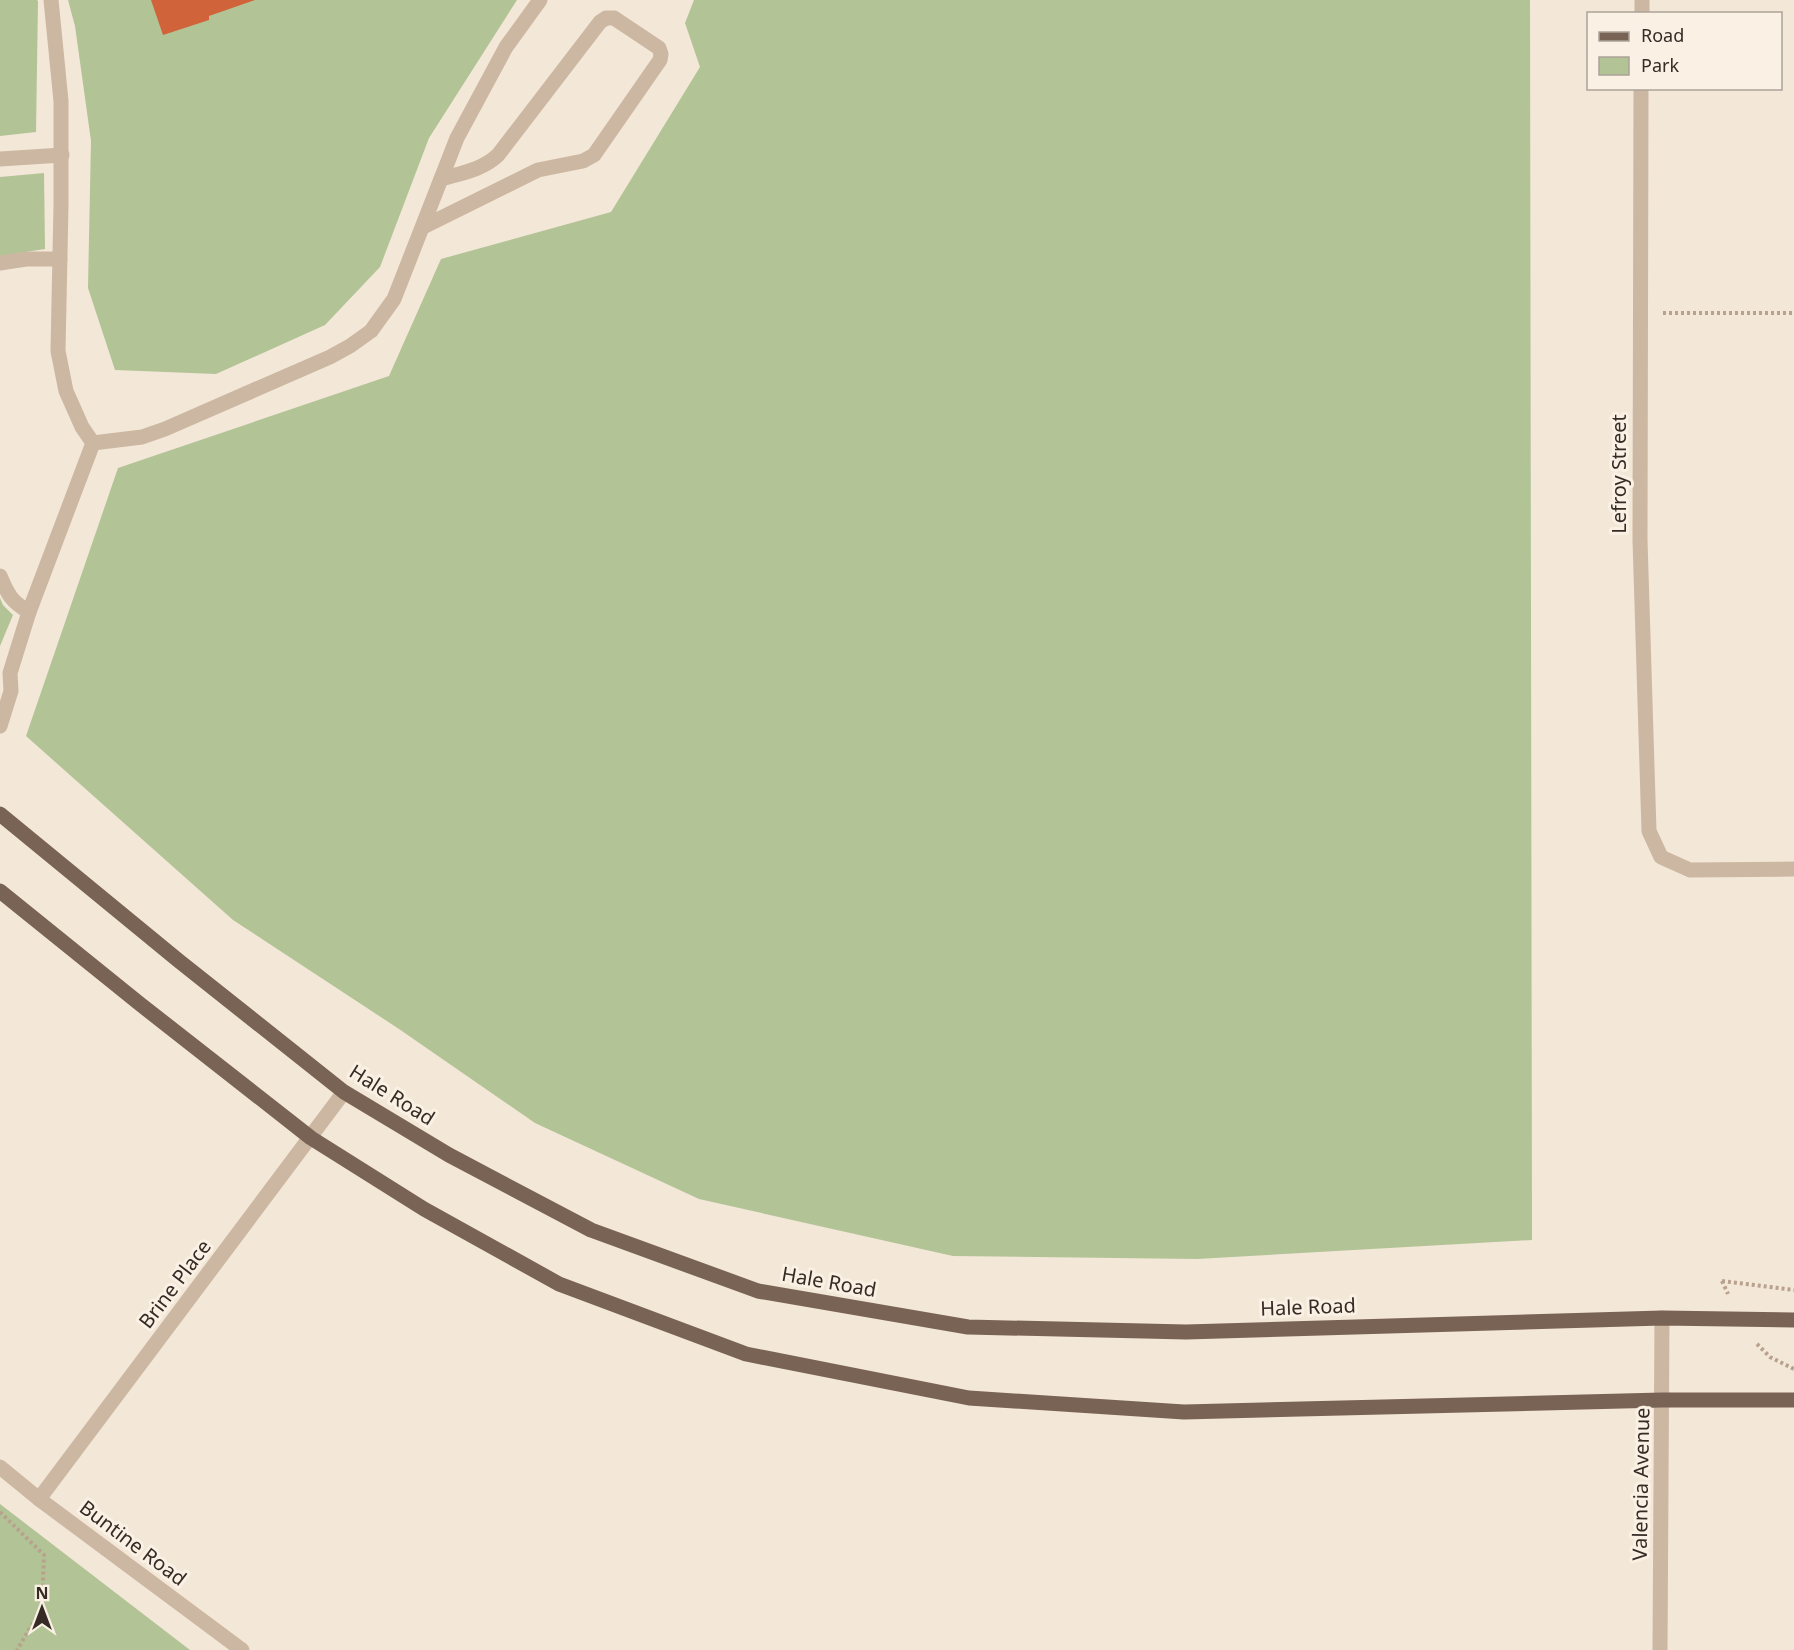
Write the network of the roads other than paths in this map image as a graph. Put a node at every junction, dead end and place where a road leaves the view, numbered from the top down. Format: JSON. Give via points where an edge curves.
{"nodes":[{"id":1,"x":51,"y":0,"type":"edge"},
{"id":2,"x":540,"y":0,"type":"edge"},
{"id":3,"x":1641,"y":90,"type":"edge"},
{"id":4,"x":62,"y":155,"type":"junction"},
{"id":5,"x":0,"y":159,"type":"edge"},
{"id":6,"x":441,"y":179,"type":"junction"},
{"id":7,"x":423,"y":227,"type":"junction"},
{"id":8,"x":60,"y":259,"type":"junction"},
{"id":9,"x":0,"y":263,"type":"edge"},
{"id":10,"x":93,"y":443,"type":"junction"},
{"id":11,"x":0,"y":576,"type":"edge"},
{"id":12,"x":29,"y":612,"type":"junction"},
{"id":13,"x":5,"y":676,"type":"edge"},
{"id":14,"x":0,"y":726,"type":"edge"},
{"id":15,"x":0,"y":814,"type":"edge"},
{"id":16,"x":1794,"y":869,"type":"edge"},
{"id":17,"x":0,"y":891,"type":"edge"},
{"id":18,"x":344,"y":1092,"type":"junction"},
{"id":19,"x":311,"y":1138,"type":"junction"},
{"id":20,"x":1662,"y":1318,"type":"junction"},
{"id":21,"x":1794,"y":1320,"type":"edge"},
{"id":22,"x":1662,"y":1400,"type":"junction"},
{"id":23,"x":1794,"y":1400,"type":"edge"},
{"id":24,"x":0,"y":1467,"type":"edge"},
{"id":25,"x":39,"y":1499,"type":"junction"},
{"id":26,"x":242,"y":1650,"type":"edge"},
{"id":27,"x":1660,"y":1650,"type":"edge"}],
"edges":[{"from":1,"to":4,"type":"street"},
{"from":2,"to":6,"type":"street","via":[[506,47],[457,138]]},
{"from":3,"to":16,"type":"street","name":"Lefroy Street","via":[[1640,540],[1649,831],[1661,857],[1690,870]]},
{"from":4,"to":5,"type":"street"},
{"from":4,"to":8,"type":"street"},
{"from":6,"to":7,"type":"street"},
{"from":6,"to":7,"type":"street","via":[[475,170],[498,155],[606,18],[614,18],[659,48],[660,60],[594,155],[584,161],[538,170]]},
{"from":7,"to":10,"type":"street","via":[[394,299],[371,331],[350,346],[165,429]]},
{"from":8,"to":9,"type":"street"},
{"from":8,"to":10,"type":"street","via":[[61,369],[72,404]]},
{"from":10,"to":12,"type":"street"},
{"from":11,"to":12,"type":"street","via":[[9,597]]},
{"from":12,"to":13,"type":"street"},
{"from":13,"to":14,"type":"street","via":[[11,691]]},
{"from":15,"to":18,"type":"main road","name":"Hale Road"},
{"from":17,"to":19,"type":"main road"},
{"from":18,"to":19,"type":"street","name":"Brine Place"},
{"from":18,"to":20,"type":"main road","name":"Hale Road","via":[[449,1155],[591,1230],[759,1292],[828,1304],[968,1327],[1175,1332]]},
{"from":19,"to":22,"type":"main road","via":[[424,1209],[560,1284],[746,1354],[969,1398],[1184,1412]]},
{"from":19,"to":25,"type":"street","name":"Brine Place"},
{"from":20,"to":21,"type":"main road","name":"Hale Road"},
{"from":20,"to":22,"type":"street","name":"Valencia Avenue"},
{"from":22,"to":23,"type":"main road"},
{"from":22,"to":27,"type":"street","name":"Valencia Avenue"},
{"from":24,"to":25,"type":"street","name":"Buntine Road"},
{"from":25,"to":26,"type":"street","name":"Buntine Road"}]}
